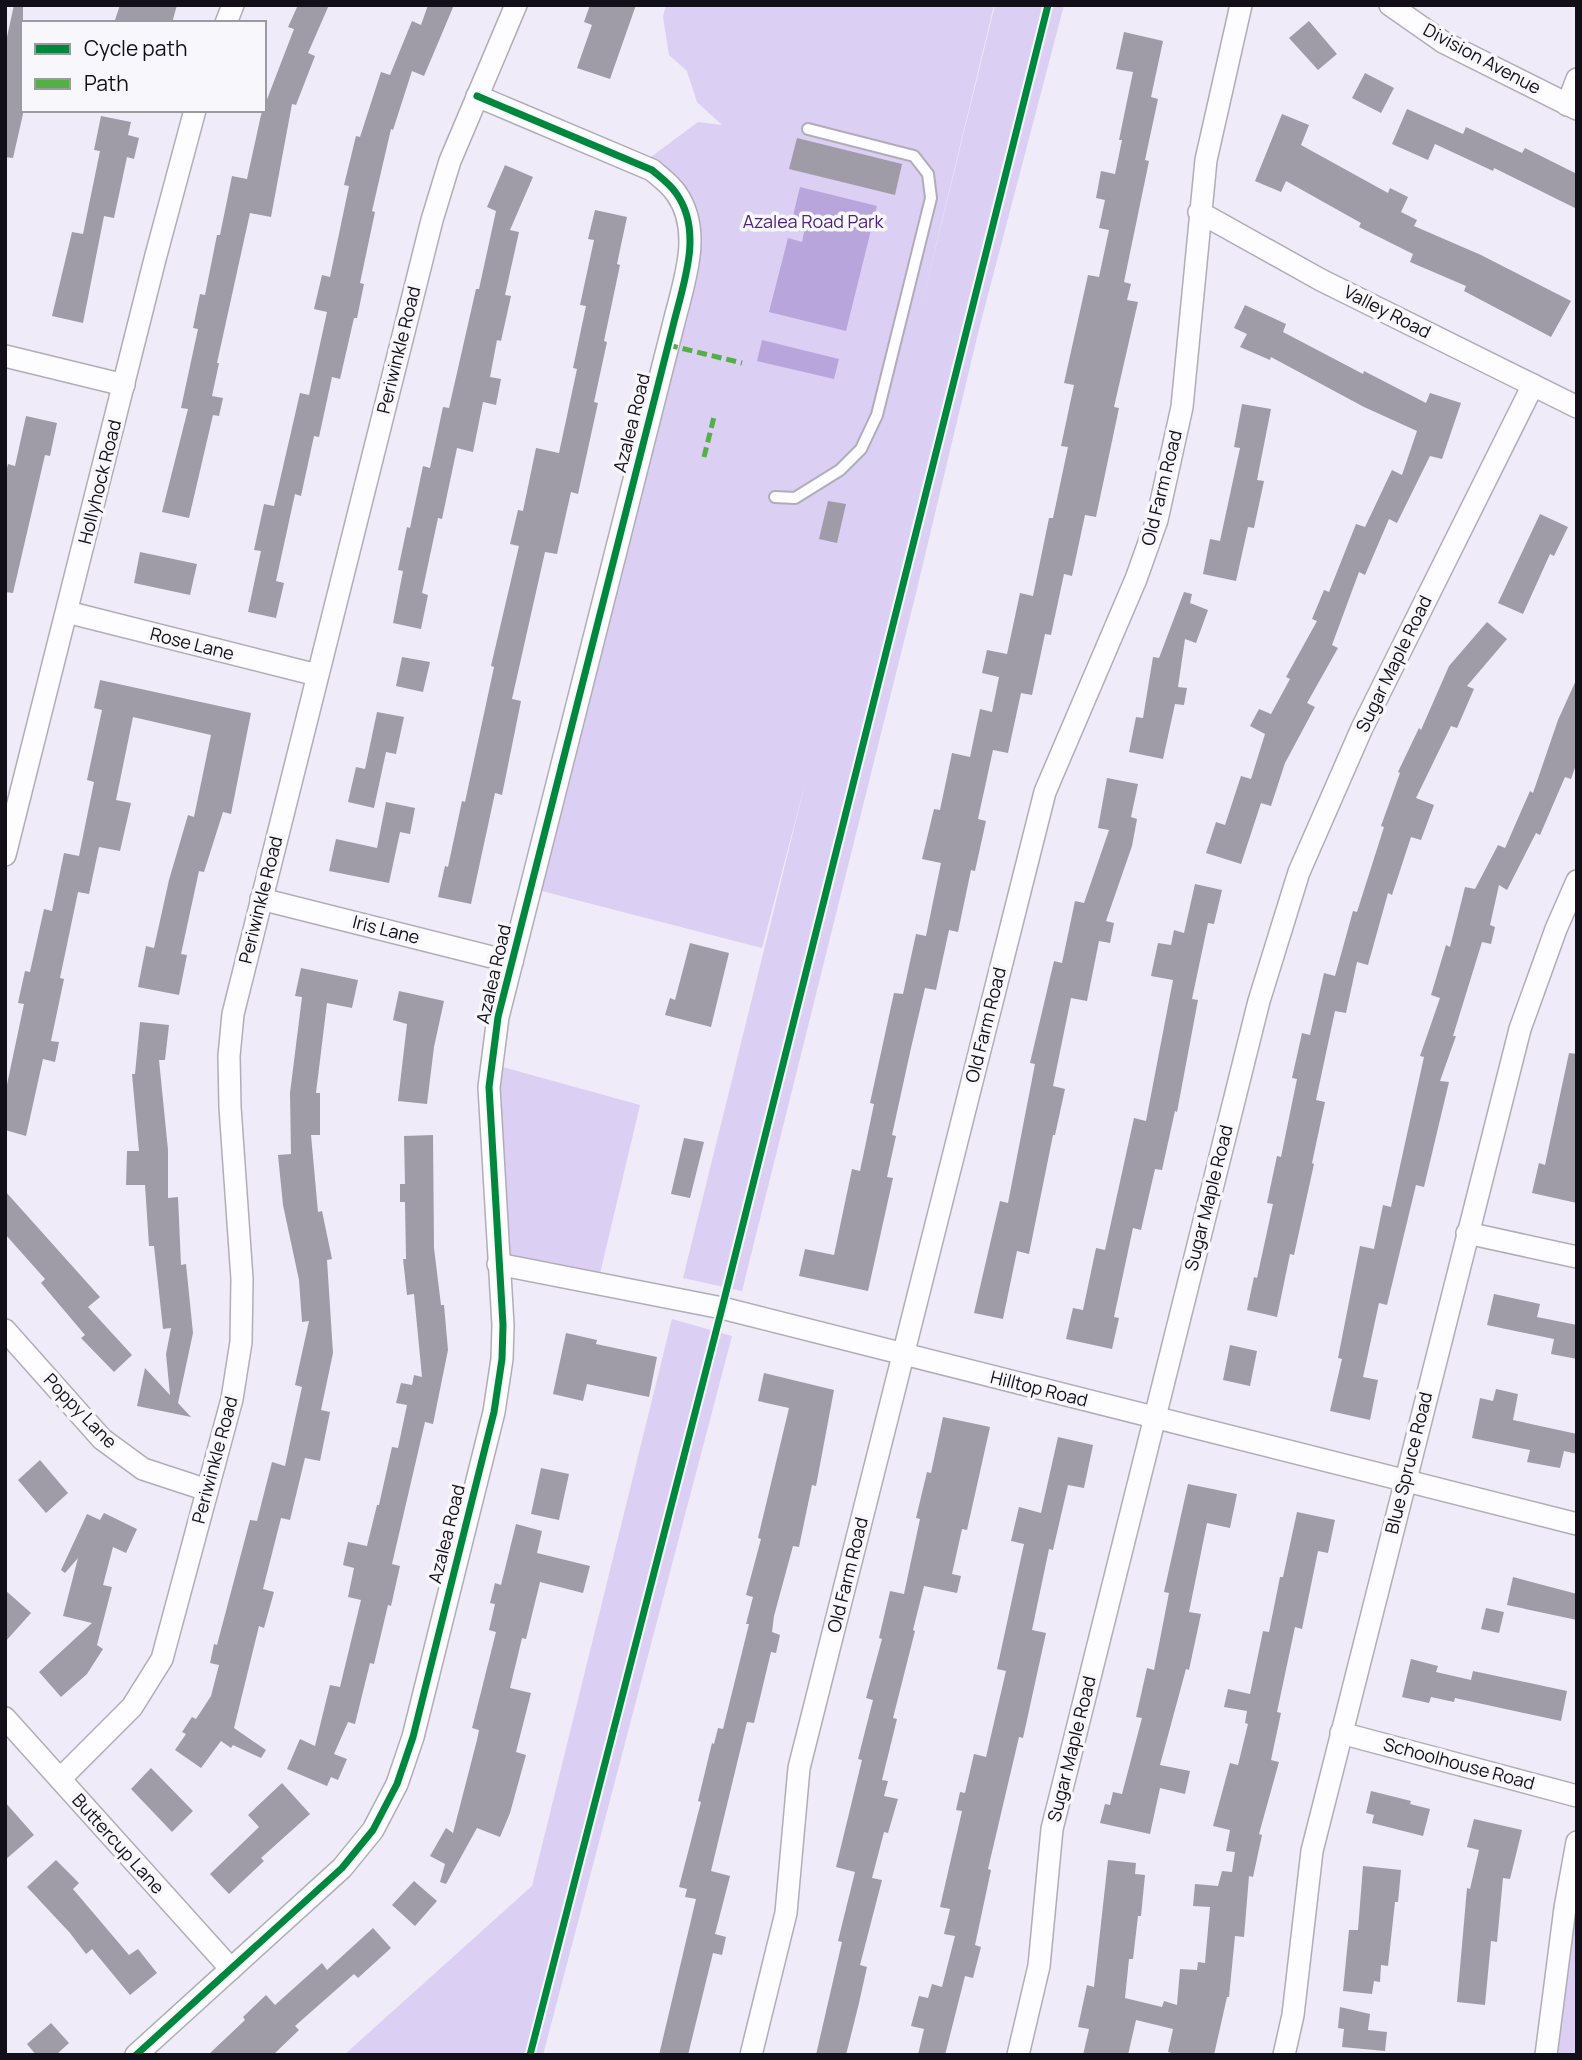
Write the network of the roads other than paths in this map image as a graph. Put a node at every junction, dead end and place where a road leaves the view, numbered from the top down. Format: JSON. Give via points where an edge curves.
{"nodes":[{"id":1,"x":516,"y":5,"type":"edge"},
{"id":2,"x":1241,"y":5,"type":"edge"},
{"id":3,"x":1390,"y":5,"type":"edge"},
{"id":4,"x":1577,"y":79,"type":"edge"},
{"id":5,"x":477,"y":96,"type":"junction"},
{"id":6,"x":1572,"y":107,"type":"edge"},
{"id":7,"x":194,"y":112,"type":"edge"},
{"id":8,"x":808,"y":129,"type":"dead end"},
{"id":9,"x":1199,"y":212,"type":"junction"},
{"id":10,"x":5,"y":356,"type":"edge"},
{"id":11,"x":124,"y":385,"type":"junction"},
{"id":12,"x":1533,"y":386,"type":"junction"},
{"id":13,"x":1577,"y":407,"type":"edge"},
{"id":14,"x":775,"y":497,"type":"dead end"},
{"id":15,"x":67,"y":612,"type":"junction"},
{"id":16,"x":317,"y":675,"type":"junction"},
{"id":17,"x":5,"y":855,"type":"edge"},
{"id":18,"x":1577,"y":881,"type":"edge"},
{"id":19,"x":261,"y":899,"type":"junction"},
{"id":20,"x":512,"y":962,"type":"junction"},
{"id":21,"x":1467,"y":1233,"type":"junction"},
{"id":22,"x":1577,"y":1257,"type":"edge"},
{"id":23,"x":498,"y":1264,"type":"junction"},
{"id":24,"x":5,"y":1330,"type":"edge"},
{"id":25,"x":904,"y":1355,"type":"junction"},
{"id":26,"x":1154,"y":1418,"type":"junction"},
{"id":27,"x":1405,"y":1481,"type":"junction"},
{"id":28,"x":207,"y":1490,"type":"junction"},
{"id":29,"x":1577,"y":1524,"type":"edge"},
{"id":30,"x":5,"y":1718,"type":"edge"},
{"id":31,"x":1341,"y":1732,"type":"junction"},
{"id":32,"x":60,"y":1779,"type":"junction"},
{"id":33,"x":1577,"y":1796,"type":"edge"},
{"id":34,"x":1577,"y":1842,"type":"edge"},
{"id":35,"x":231,"y":1969,"type":"junction"},
{"id":36,"x":136,"y":2055,"type":"edge"},
{"id":37,"x":751,"y":2055,"type":"edge"},
{"id":38,"x":1017,"y":2055,"type":"edge"},
{"id":39,"x":1284,"y":2055,"type":"edge"},
{"id":40,"x":1546,"y":2055,"type":"edge"}],
"edges":[{"from":1,"to":5,"type":"street","name":"Periwinkle Road"},
{"from":2,"to":9,"type":"street","name":"Old Farm Road"},
{"from":3,"to":6,"type":"street","name":"Division Avenue","via":[[1443,42]]},
{"from":4,"to":6,"type":"street"},
{"from":5,"to":16,"type":"street","name":"Periwinkle Road","via":[[432,220]]},
{"from":5,"to":20,"type":"street","name":"Azalea Road","via":[[652,170],[682,201],[691,237],[676,313]]},
{"from":7,"to":11,"type":"street","name":"Hollyhock Road"},
{"from":8,"to":14,"type":"lane","via":[[914,156],[929,174],[931,198],[877,415],[861,449],[840,470],[795,498]]},
{"from":9,"to":12,"type":"street","name":"Valley Road"},
{"from":9,"to":25,"type":"street","name":"Old Farm Road","via":[[1182,407],[1157,520],[1045,792]]},
{"from":10,"to":11,"type":"street"},
{"from":11,"to":15,"type":"street","name":"Hollyhock Road"},
{"from":12,"to":13,"type":"street","name":"Valley Road"},
{"from":12,"to":26,"type":"street","name":"Sugar Maple Road","via":[[1362,728],[1299,872],[1259,1001]]},
{"from":15,"to":16,"type":"street","name":"Rose Lane"},
{"from":15,"to":17,"type":"street","name":"Hollyhock Road"},
{"from":16,"to":19,"type":"street","name":"Periwinkle Road"},
{"from":18,"to":21,"type":"street","name":"Blue Spruce Road","via":[[1520,1029]]},
{"from":19,"to":20,"type":"street","name":"Iris Lane"},
{"from":19,"to":28,"type":"street","name":"Periwinkle Road","via":[[233,1014],[229,1056],[242,1279],[241,1342],[232,1399]]},
{"from":20,"to":23,"type":"street","name":"Azalea Road","via":[[498,1017],[489,1087]]},
{"from":21,"to":22,"type":"street"},
{"from":21,"to":27,"type":"street","name":"Blue Spruce Road"},
{"from":23,"to":25,"type":"street","name":"Hilltop Road","via":[[722,1308]]},
{"from":23,"to":35,"type":"street","name":"Azalea Road","via":[[503,1325],[494,1412],[413,1737],[397,1784],[373,1830],[342,1868]]},
{"from":24,"to":28,"type":"street","name":"Poppy Lane","via":[[102,1439],[143,1469]]},
{"from":25,"to":26,"type":"street","name":"Hilltop Road"},
{"from":25,"to":37,"type":"street","name":"Old Farm Road","via":[[799,1768],[786,1913]]},
{"from":26,"to":27,"type":"street","name":"Hilltop Road"},
{"from":26,"to":38,"type":"street","name":"Sugar Maple Road","via":[[1052,1829],[1039,1966]]},
{"from":27,"to":29,"type":"street","name":"Hilltop Road"},
{"from":27,"to":31,"type":"street","name":"Blue Spruce Road"},
{"from":28,"to":32,"type":"street","name":"Periwinkle Road","via":[[162,1659],[132,1707]]},
{"from":30,"to":32,"type":"street","name":"Buttercup Lane"},
{"from":31,"to":33,"type":"street","name":"Schoolhouse Road"},
{"from":31,"to":39,"type":"street","name":"Blue Spruce Road","via":[[1312,1850],[1293,2015]]},
{"from":32,"to":35,"type":"street","name":"Buttercup Lane"},
{"from":34,"to":40,"type":"street"},
{"from":35,"to":36,"type":"street","name":"Azalea Road"}]}
